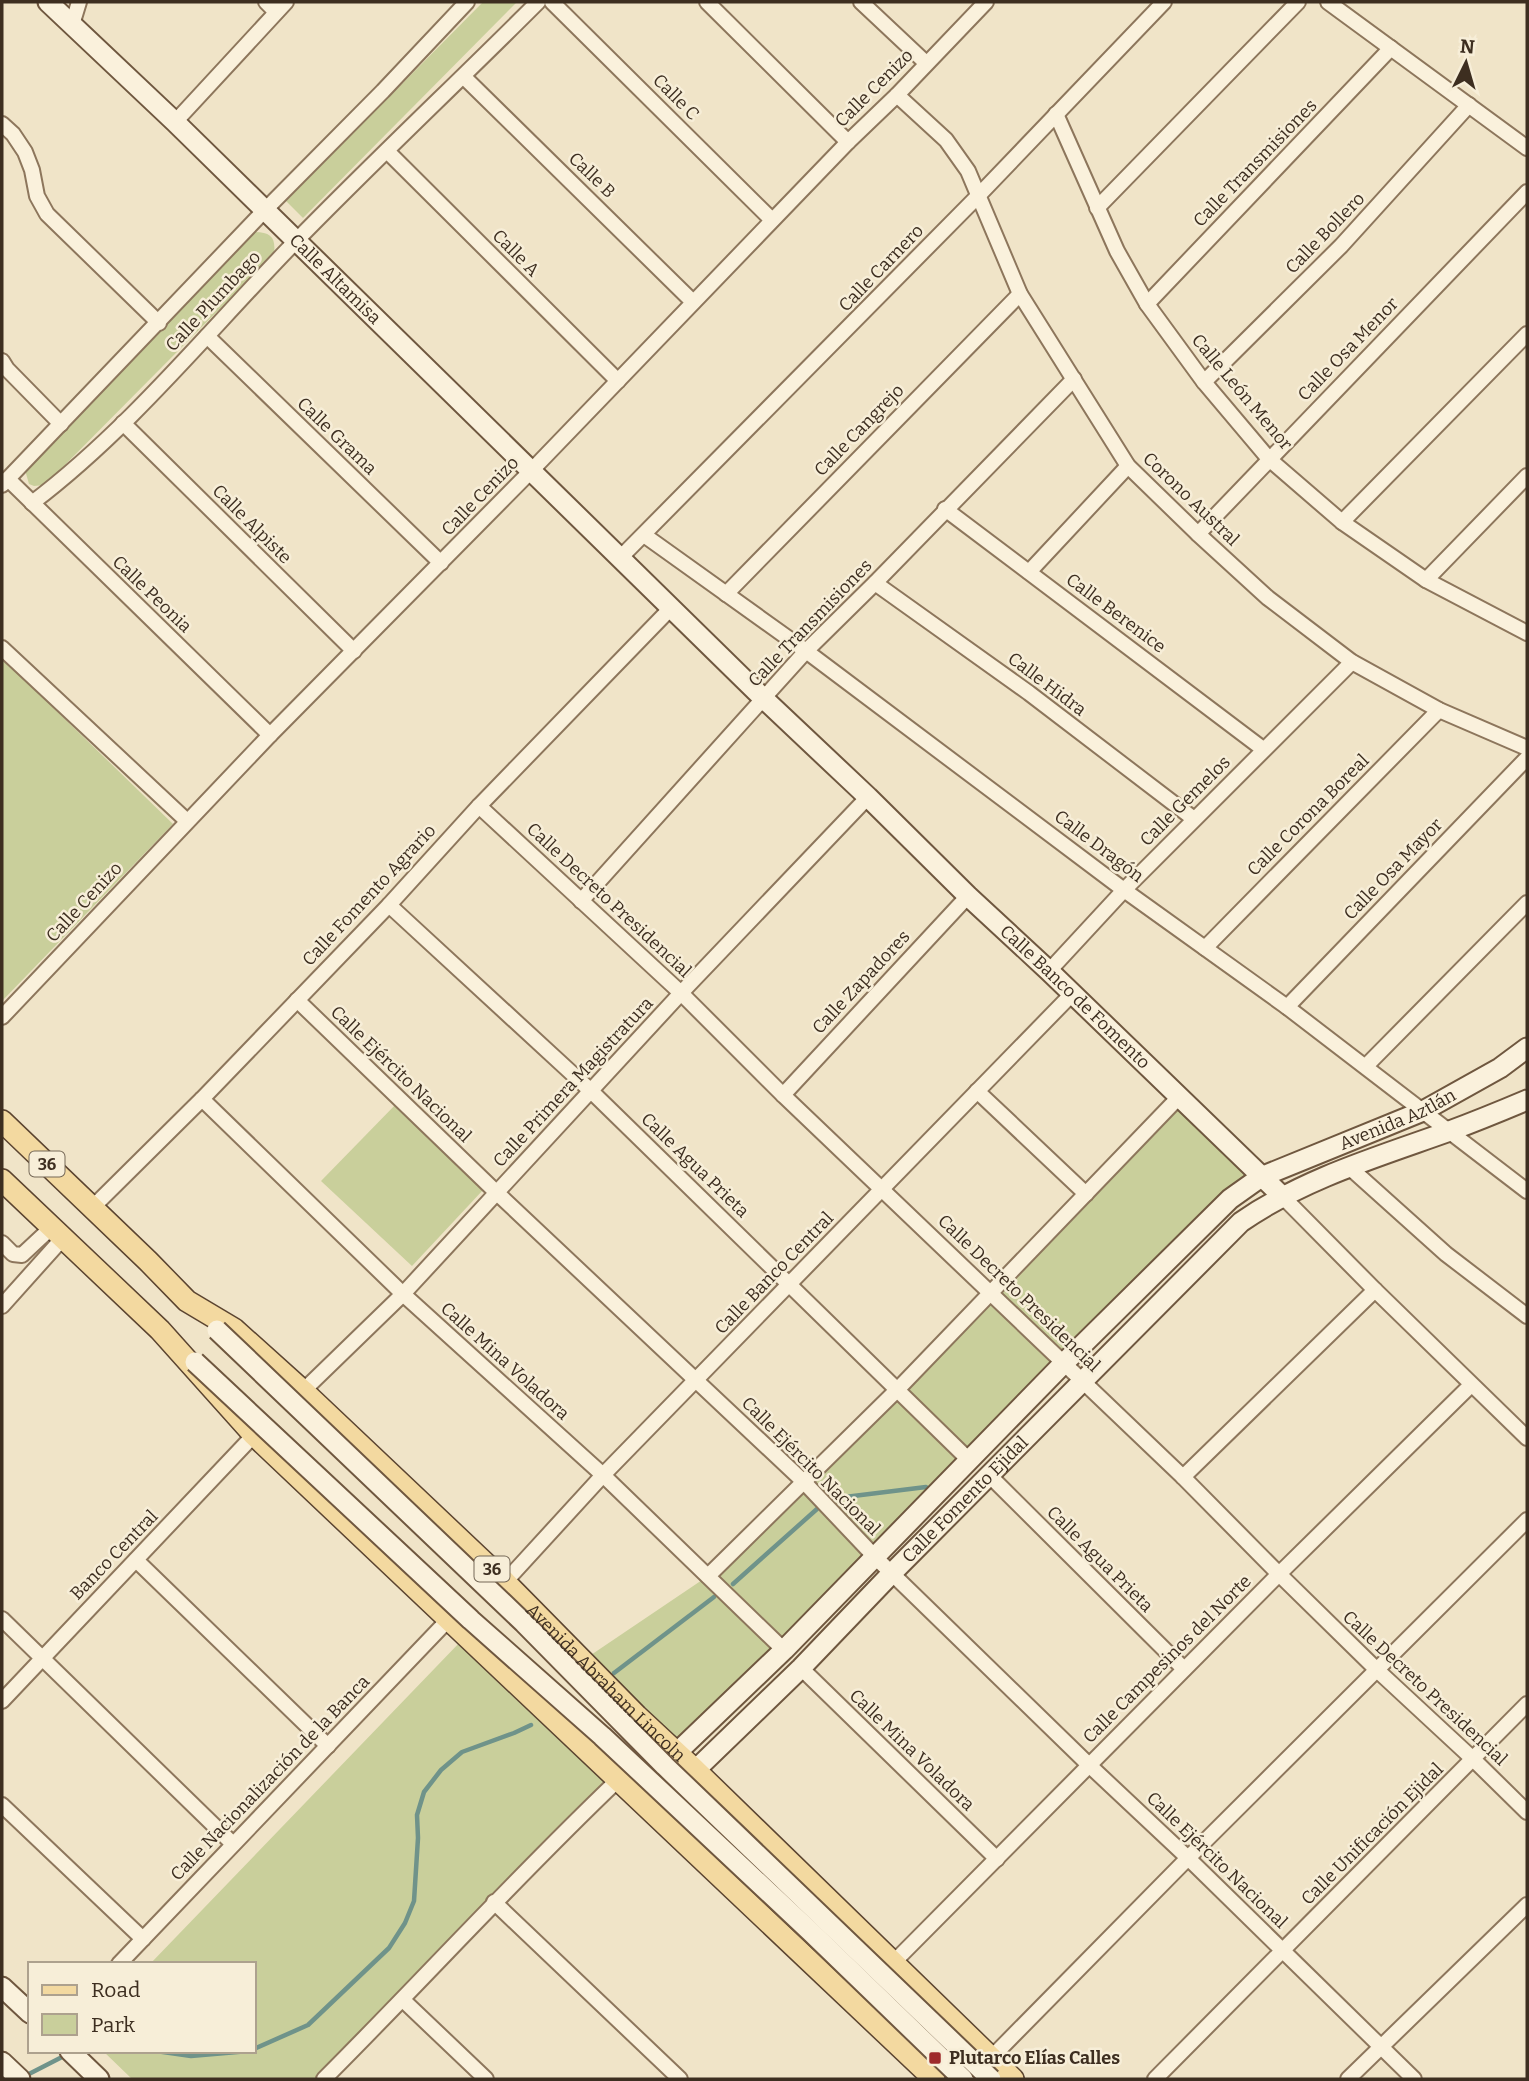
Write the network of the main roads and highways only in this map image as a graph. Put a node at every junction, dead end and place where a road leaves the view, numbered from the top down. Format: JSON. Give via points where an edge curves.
{"nodes":[{"id":1,"x":48,"y":2,"type":"edge"},
{"id":2,"x":621,"y":557,"type":"joint"},
{"id":3,"x":1527,"y":1048,"type":"edge"},
{"id":4,"x":1527,"y":1100,"type":"edge"},
{"id":5,"x":2,"y":1121,"type":"edge"},
{"id":6,"x":1261,"y":1177,"type":"junction"},
{"id":7,"x":2,"y":1180,"type":"edge"},
{"id":8,"x":1283,"y":1197,"type":"junction"},
{"id":9,"x":187,"y":1301,"type":"junction"},
{"id":10,"x":160,"y":1330,"type":"junction"},
{"id":11,"x":637,"y":1716,"type":"junction"},
{"id":12,"x":676,"y":1753,"type":"junction"},
{"id":13,"x":594,"y":1758,"type":"junction"},
{"id":14,"x":694,"y":1769,"type":"junction"},
{"id":15,"x":635,"y":1794,"type":"junction"},
{"id":16,"x":653,"y":1811,"type":"junction"},
{"id":17,"x":2,"y":1987,"type":"edge"},
{"id":18,"x":28,"y":2011,"type":"edge"},
{"id":19,"x":72,"y":2053,"type":"edge"},
{"id":20,"x":2,"y":2062,"type":"edge"},
{"id":21,"x":991,"y":2069,"type":"edge"},
{"id":22,"x":20,"y":2079,"type":"edge"},
{"id":23,"x":99,"y":2079,"type":"edge"},
{"id":24,"x":934,"y":2079,"type":"edge"},
{"id":25,"x":963,"y":2079,"type":"edge"},
{"id":26,"x":1013,"y":2079,"type":"edge"}],
"edges":[{"from":1,"to":2,"type":"main road","name":"Calle Altamisa"},
{"from":2,"to":6,"type":"main road","name":"Calle Banco de Fomento"},
{"from":3,"to":6,"type":"main road","name":"Avenida Aztlán","via":[[1423,1111]]},
{"from":4,"to":8,"type":"main road","name":"Avenida Aztlán","via":[[1348,1166]]},
{"from":5,"to":9,"type":"main road","number":"36"},
{"from":6,"to":8,"type":"main road","name":"Calle Banco de Fomento"},
{"from":6,"to":12,"type":"main road","name":"Calle Fomento Ejidal","via":[[1230,1199],[784,1650]]},
{"from":7,"to":10,"type":"main road","number":"36"},
{"from":8,"to":14,"type":"main road","name":"Calle Fomento Ejidal","via":[[1241,1222],[801,1668]]},
{"from":9,"to":11,"type":"main road","name":"Avenida Abraham Lincoln","number":"36","via":[[234,1329],[303,1391],[505,1581]]},
{"from":9,"to":21,"type":"main road","number":"36","bridge":true,"via":[[516,1615],[665,1766]]},
{"from":10,"to":13,"type":"main road","number":"36","via":[[254,1435]]},
{"from":10,"to":25,"type":"main road","number":"36","bridge":true,"via":[[612,1745]]},
{"from":11,"to":12,"type":"main road","name":"Avenida Abraham Lincoln","number":"36"},
{"from":11,"to":13,"type":"main road","via":[[631,1746],[617,1755]]},
{"from":12,"to":14,"type":"main road","name":"Avenida Abraham Lincoln","number":"36"},
{"from":12,"to":15,"type":"main road","name":"Calle Fomento Ejidal"},
{"from":13,"to":15,"type":"main road","number":"36"},
{"from":14,"to":16,"type":"main road","name":"Calle Fomento Ejidal"},
{"from":14,"to":21,"type":"main road","name":"Avenida Abraham Lincoln","number":"36","via":[[893,1963]]},
{"from":15,"to":16,"type":"main road","number":"36"},
{"from":16,"to":24,"type":"main road","number":"36"},
{"from":17,"to":18,"type":"main road"},
{"from":19,"to":23,"type":"main road"},
{"from":20,"to":22,"type":"main road"},
{"from":21,"to":26,"type":"main road","name":"Avenida Abraham Lincoln","number":"36"}]}
